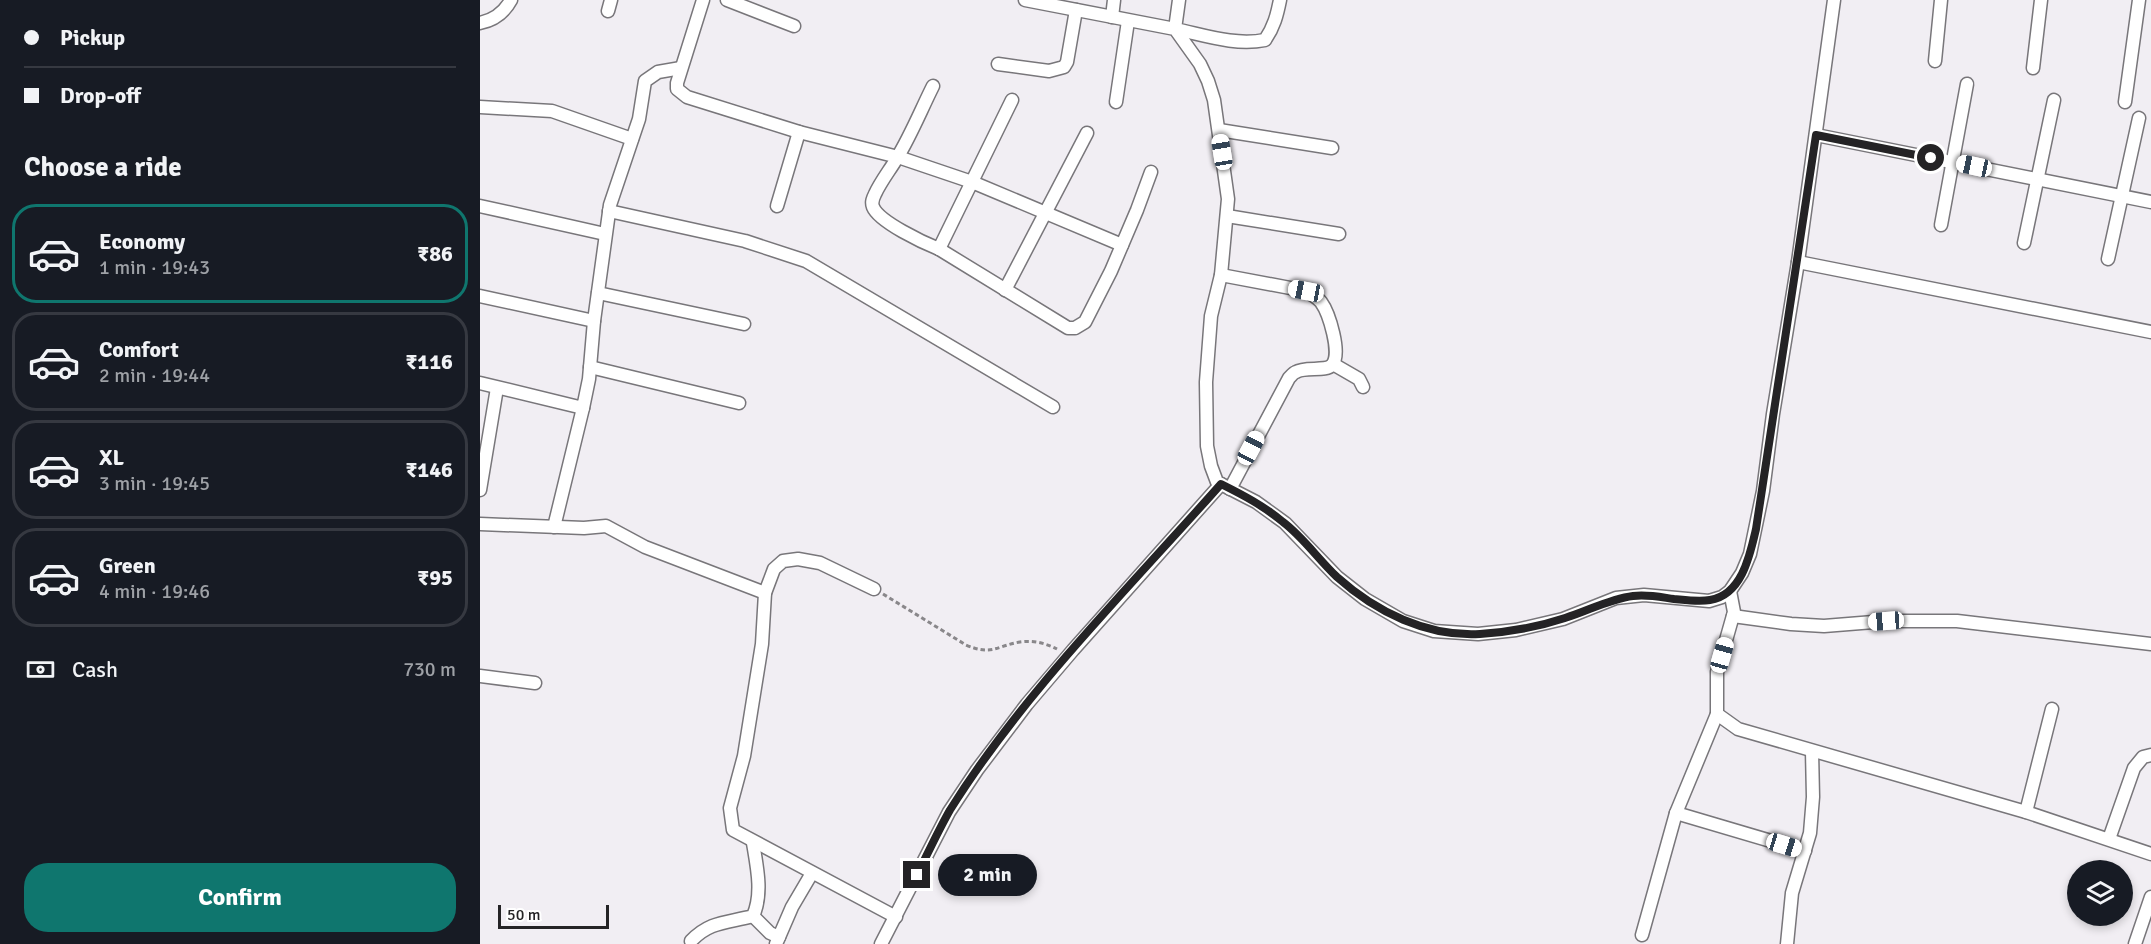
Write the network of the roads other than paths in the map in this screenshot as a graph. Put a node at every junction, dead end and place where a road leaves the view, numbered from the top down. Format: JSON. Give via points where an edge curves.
{"nodes":[{"id":1,"x":511,"y":0,"type":"edge"},
{"id":2,"x":703,"y":0,"type":"edge"},
{"id":3,"x":727,"y":0,"type":"edge"},
{"id":4,"x":1025,"y":0,"type":"edge"},
{"id":5,"x":1114,"y":0,"type":"edge"},
{"id":6,"x":1179,"y":0,"type":"edge"},
{"id":7,"x":1280,"y":0,"type":"edge"},
{"id":8,"x":1834,"y":0,"type":"edge"},
{"id":9,"x":1941,"y":0,"type":"edge"},
{"id":10,"x":2041,"y":0,"type":"edge"},
{"id":11,"x":2139,"y":0,"type":"edge"},
{"id":12,"x":1063,"y":3,"type":"edge"},
{"id":13,"x":1076,"y":10,"type":"junction"},
{"id":14,"x":1112,"y":17,"type":"junction"},
{"id":15,"x":1128,"y":21,"type":"junction"},
{"id":16,"x":480,"y":23,"type":"edge"},
{"id":17,"x":794,"y":26,"type":"dead end"},
{"id":18,"x":1175,"y":29,"type":"junction"},
{"id":19,"x":1935,"y":61,"type":"dead end"},
{"id":20,"x":998,"y":64,"type":"dead end"},
{"id":21,"x":681,"y":68,"type":"junction"},
{"id":22,"x":2033,"y":68,"type":"dead end"},
{"id":23,"x":1967,"y":84,"type":"dead end"},
{"id":24,"x":933,"y":86,"type":"dead end"},
{"id":25,"x":1012,"y":100,"type":"dead end"},
{"id":26,"x":2054,"y":100,"type":"dead end"},
{"id":27,"x":1116,"y":102,"type":"dead end"},
{"id":28,"x":2125,"y":102,"type":"dead end"},
{"id":29,"x":480,"y":107,"type":"edge"},
{"id":30,"x":2139,"y":118,"type":"dead end"},
{"id":31,"x":1219,"y":130,"type":"junction"},
{"id":32,"x":800,"y":132,"type":"junction"},
{"id":33,"x":1088,"y":133,"type":"dead end"},
{"id":34,"x":1816,"y":135,"type":"junction"},
{"id":35,"x":632,"y":139,"type":"junction"},
{"id":36,"x":1332,"y":148,"type":"dead end"},
{"id":37,"x":898,"y":156,"type":"junction"},
{"id":38,"x":1953,"y":162,"type":"junction"},
{"id":39,"x":1150,"y":172,"type":"dead end"},
{"id":40,"x":2037,"y":180,"type":"junction"},
{"id":41,"x":972,"y":182,"type":"junction"},
{"id":42,"x":2122,"y":196,"type":"junction"},
{"id":43,"x":2151,"y":202,"type":"edge"},
{"id":44,"x":480,"y":206,"type":"edge"},
{"id":45,"x":777,"y":206,"type":"dead end"},
{"id":46,"x":609,"y":211,"type":"junction"},
{"id":47,"x":1046,"y":212,"type":"junction"},
{"id":48,"x":1227,"y":216,"type":"junction"},
{"id":49,"x":1941,"y":225,"type":"dead end"},
{"id":50,"x":605,"y":234,"type":"junction"},
{"id":51,"x":1339,"y":234,"type":"dead end"},
{"id":52,"x":2024,"y":243,"type":"dead end"},
{"id":53,"x":1122,"y":245,"type":"junction"},
{"id":54,"x":939,"y":249,"type":"junction"},
{"id":55,"x":2108,"y":259,"type":"dead end"},
{"id":56,"x":1798,"y":262,"type":"junction"},
{"id":57,"x":1221,"y":275,"type":"junction"},
{"id":58,"x":1005,"y":290,"type":"junction"},
{"id":59,"x":598,"y":293,"type":"junction"},
{"id":60,"x":480,"y":296,"type":"edge"},
{"id":61,"x":594,"y":321,"type":"junction"},
{"id":62,"x":744,"y":324,"type":"dead end"},
{"id":63,"x":2151,"y":332,"type":"edge"},
{"id":64,"x":1333,"y":364,"type":"junction"},
{"id":65,"x":590,"y":367,"type":"junction"},
{"id":66,"x":480,"y":383,"type":"edge"},
{"id":67,"x":1363,"y":387,"type":"dead end"},
{"id":68,"x":496,"y":388,"type":"junction"},
{"id":69,"x":739,"y":404,"type":"dead end"},
{"id":70,"x":1053,"y":407,"type":"dead end"},
{"id":71,"x":583,"y":408,"type":"junction"},
{"id":72,"x":1226,"y":487,"type":"junction"},
{"id":73,"x":480,"y":490,"type":"edge"},
{"id":74,"x":480,"y":524,"type":"edge"},
{"id":75,"x":554,"y":527,"type":"junction"},
{"id":76,"x":874,"y":589,"type":"road end"},
{"id":77,"x":1730,"y":591,"type":"junction"},
{"id":78,"x":765,"y":593,"type":"junction"},
{"id":79,"x":1733,"y":616,"type":"junction"},
{"id":80,"x":2151,"y":644,"type":"edge"},
{"id":81,"x":480,"y":676,"type":"edge"},
{"id":82,"x":536,"y":683,"type":"dead end"},
{"id":83,"x":2052,"y":709,"type":"dead end"},
{"id":84,"x":1718,"y":714,"type":"junction"},
{"id":85,"x":1812,"y":751,"type":"junction"},
{"id":86,"x":2151,"y":755,"type":"edge"},
{"id":87,"x":2026,"y":812,"type":"junction"},
{"id":88,"x":1676,"y":813,"type":"junction"},
{"id":89,"x":2109,"y":839,"type":"junction"},
{"id":90,"x":753,"y":843,"type":"junction"},
{"id":91,"x":1806,"y":851,"type":"junction"},
{"id":92,"x":2151,"y":854,"type":"edge"},
{"id":93,"x":812,"y":873,"type":"junction"},
{"id":94,"x":2151,"y":897,"type":"edge"},
{"id":95,"x":753,"y":916,"type":"junction"},
{"id":96,"x":896,"y":917,"type":"junction"},
{"id":97,"x":1642,"y":935,"type":"dead end"},
{"id":98,"x":691,"y":941,"type":"dead end"},
{"id":99,"x":777,"y":941,"type":"edge"},
{"id":100,"x":881,"y":944,"type":"edge"},
{"id":101,"x":1787,"y":944,"type":"edge"},
{"id":102,"x":2135,"y":944,"type":"edge"}],
"edges":[{"from":1,"to":16,"type":"street","via":[[506,10]]},
{"from":2,"to":21,"type":"street"},
{"from":3,"to":17,"type":"street"},
{"from":4,"to":12,"type":"street"},
{"from":5,"to":14,"type":"street"},
{"from":6,"to":18,"type":"street"},
{"from":7,"to":18,"type":"street","via":[[1265,40],[1237,42]]},
{"from":8,"to":34,"type":"street"},
{"from":9,"to":19,"type":"street"},
{"from":10,"to":22,"type":"street"},
{"from":11,"to":28,"type":"street"},
{"from":12,"to":13,"type":"street"},
{"from":13,"to":14,"type":"street"},
{"from":13,"to":20,"type":"street","via":[[1064,67],[1049,71]]},
{"from":14,"to":15,"type":"street"},
{"from":15,"to":18,"type":"street"},
{"from":15,"to":27,"type":"street"},
{"from":18,"to":31,"type":"street","via":[[1208,81]]},
{"from":21,"to":32,"type":"street","via":[[677,89],[687,97]]},
{"from":21,"to":35,"type":"street","via":[[658,72],[645,81]]},
{"from":23,"to":38,"type":"street"},
{"from":24,"to":37,"type":"street"},
{"from":25,"to":41,"type":"street"},
{"from":26,"to":40,"type":"street"},
{"from":29,"to":35,"type":"street","via":[[552,111]]},
{"from":30,"to":42,"type":"street"},
{"from":31,"to":36,"type":"street"},
{"from":31,"to":48,"type":"street"},
{"from":32,"to":37,"type":"street"},
{"from":32,"to":45,"type":"street"},
{"from":33,"to":47,"type":"street"},
{"from":34,"to":38,"type":"street"},
{"from":34,"to":56,"type":"street"},
{"from":35,"to":46,"type":"street"},
{"from":37,"to":41,"type":"street"},
{"from":37,"to":54,"type":"street","via":[[874,195],[873,209]]},
{"from":38,"to":40,"type":"street"},
{"from":38,"to":49,"type":"street"},
{"from":39,"to":53,"type":"street"},
{"from":40,"to":42,"type":"street"},
{"from":40,"to":52,"type":"street"},
{"from":41,"to":47,"type":"street"},
{"from":41,"to":54,"type":"street"},
{"from":42,"to":43,"type":"street"},
{"from":42,"to":55,"type":"street"},
{"from":44,"to":50,"type":"street"},
{"from":46,"to":50,"type":"street"},
{"from":46,"to":70,"type":"street","via":[[745,241],[806,261]]},
{"from":47,"to":53,"type":"street"},
{"from":47,"to":58,"type":"street"},
{"from":48,"to":51,"type":"street"},
{"from":48,"to":57,"type":"street"},
{"from":50,"to":59,"type":"street"},
{"from":53,"to":58,"type":"street","via":[[1085,322],[1075,328],[1068,328]]},
{"from":54,"to":58,"type":"street"},
{"from":56,"to":63,"type":"street"},
{"from":56,"to":77,"type":"street","via":[[1756,529],[1750,554]]},
{"from":57,"to":64,"type":"street","via":[[1306,291],[1316,297],[1325,309],[1333,333]]},
{"from":57,"to":72,"type":"street","via":[[1211,316],[1206,446],[1217,482]]},
{"from":59,"to":61,"type":"street"},
{"from":59,"to":62,"type":"street"},
{"from":60,"to":61,"type":"street"},
{"from":61,"to":65,"type":"street"},
{"from":64,"to":67,"type":"street","via":[[1359,378]]},
{"from":64,"to":72,"type":"street","via":[[1297,371],[1289,378]]},
{"from":65,"to":69,"type":"street"},
{"from":65,"to":71,"type":"street"},
{"from":66,"to":68,"type":"street"},
{"from":68,"to":71,"type":"street"},
{"from":68,"to":73,"type":"street"},
{"from":71,"to":75,"type":"street"},
{"from":72,"to":77,"type":"street","via":[[1285,523],[1337,577],[1365,598],[1403,621],[1434,631],[1478,634],[1516,630],[1563,619],[1616,598],[1644,595],[1709,600]]},
{"from":72,"to":96,"type":"street","via":[[1027,704],[949,812]]},
{"from":74,"to":75,"type":"street"},
{"from":75,"to":78,"type":"street","via":[[606,526],[645,547]]},
{"from":76,"to":78,"type":"street","via":[[820,563],[798,559],[783,561],[774,569]]},
{"from":77,"to":79,"type":"street"},
{"from":78,"to":90,"type":"street","via":[[762,644],[746,744],[730,808],[733,830]]},
{"from":79,"to":80,"type":"street","via":[[1824,626],[1957,621]]},
{"from":79,"to":84,"type":"street","via":[[1718,672]]},
{"from":81,"to":82,"type":"street"},
{"from":83,"to":87,"type":"street"},
{"from":84,"to":85,"type":"street","via":[[1738,729]]},
{"from":84,"to":88,"type":"street"},
{"from":85,"to":87,"type":"street"},
{"from":85,"to":91,"type":"street","via":[[1813,797]]},
{"from":86,"to":89,"type":"street","via":[[2143,757],[2134,768]]},
{"from":87,"to":89,"type":"street"},
{"from":88,"to":91,"type":"street"},
{"from":88,"to":97,"type":"street"},
{"from":89,"to":92,"type":"street"},
{"from":90,"to":93,"type":"street"},
{"from":90,"to":95,"type":"street","via":[[758,872],[758,905]]},
{"from":91,"to":101,"type":"street","via":[[1792,893]]},
{"from":93,"to":96,"type":"street"},
{"from":93,"to":99,"type":"street"},
{"from":94,"to":102,"type":"street"},
{"from":95,"to":98,"type":"street","via":[[719,923],[702,930]]},
{"from":95,"to":99,"type":"street"},
{"from":96,"to":100,"type":"street"}]}
